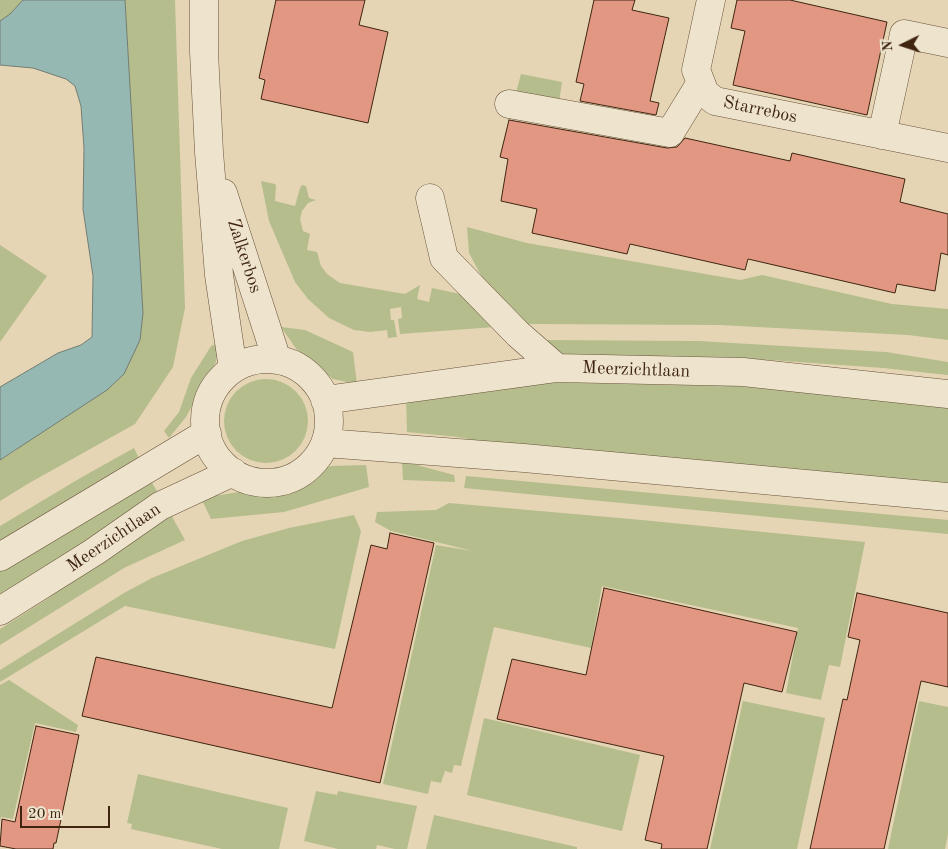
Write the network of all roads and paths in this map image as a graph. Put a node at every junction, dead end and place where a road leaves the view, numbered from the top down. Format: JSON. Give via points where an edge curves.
{"nodes":[{"id":1,"x":204,"y":0,"type":"edge"},
{"id":2,"x":711,"y":0,"type":"edge"},
{"id":3,"x":948,"y":43,"type":"edge"},
{"id":4,"x":700,"y":84,"type":"junction"},
{"id":5,"x":509,"y":104,"type":"dead end"},
{"id":6,"x":882,"y":135,"type":"junction"},
{"id":7,"x":948,"y":148,"type":"edge"},
{"id":8,"x":209,"y":152,"type":"junction"},
{"id":9,"x":430,"y":198,"type":"dead end"},
{"id":10,"x":277,"y":360,"type":"junction"},
{"id":11,"x":557,"y":368,"type":"junction"},
{"id":12,"x":233,"y":369,"type":"junction"},
{"id":13,"x":948,"y":394,"type":"edge"},
{"id":14,"x":325,"y":400,"type":"junction"},
{"id":15,"x":207,"y":433,"type":"junction"},
{"id":16,"x":325,"y":443,"type":"junction"},
{"id":17,"x":233,"y":472,"type":"junction"},
{"id":18,"x":948,"y":497,"type":"edge"},
{"id":19,"x":0,"y":557,"type":"edge"},
{"id":20,"x":0,"y":611,"type":"edge"}],
"edges":[{"from":1,"to":8,"type":"street","name":"Zalkerbos"},
{"from":2,"to":4,"type":"street","via":[[696,70]]},
{"from":3,"to":6,"type":"street","via":[[904,34]]},
{"from":4,"to":5,"type":"street","via":[[670,134]]},
{"from":4,"to":6,"type":"street","name":"Starrebos","via":[[715,101]]},
{"from":6,"to":7,"type":"street","name":"Starrebos"},
{"from":8,"to":10,"type":"street","name":"Zalkerbos"},
{"from":8,"to":12,"type":"street","name":"Zalkerbos","via":[[219,275]]},
{"from":9,"to":11,"type":"street","via":[[444,258],[518,334]]},
{"from":10,"to":12,"type":"street","via":[[254,360]]},
{"from":10,"to":14,"type":"street","via":[[298,367],[310,376]]},
{"from":11,"to":13,"type":"street","name":"Meerzichtlaan","via":[[743,372]]},
{"from":11,"to":14,"type":"street","name":"Meerzichtlaan"},
{"from":12,"to":15,"type":"street","via":[[212,393],[206,409]]},
{"from":14,"to":16,"type":"street","via":[[329,426]]},
{"from":15,"to":17,"type":"street","via":[[218,459]]},
{"from":15,"to":19,"type":"street"},
{"from":16,"to":17,"type":"street","via":[[303,472],[280,482],[256,482]]},
{"from":16,"to":18,"type":"street"},
{"from":17,"to":20,"type":"street","name":"Meerzichtlaan","via":[[160,506]]}]}
